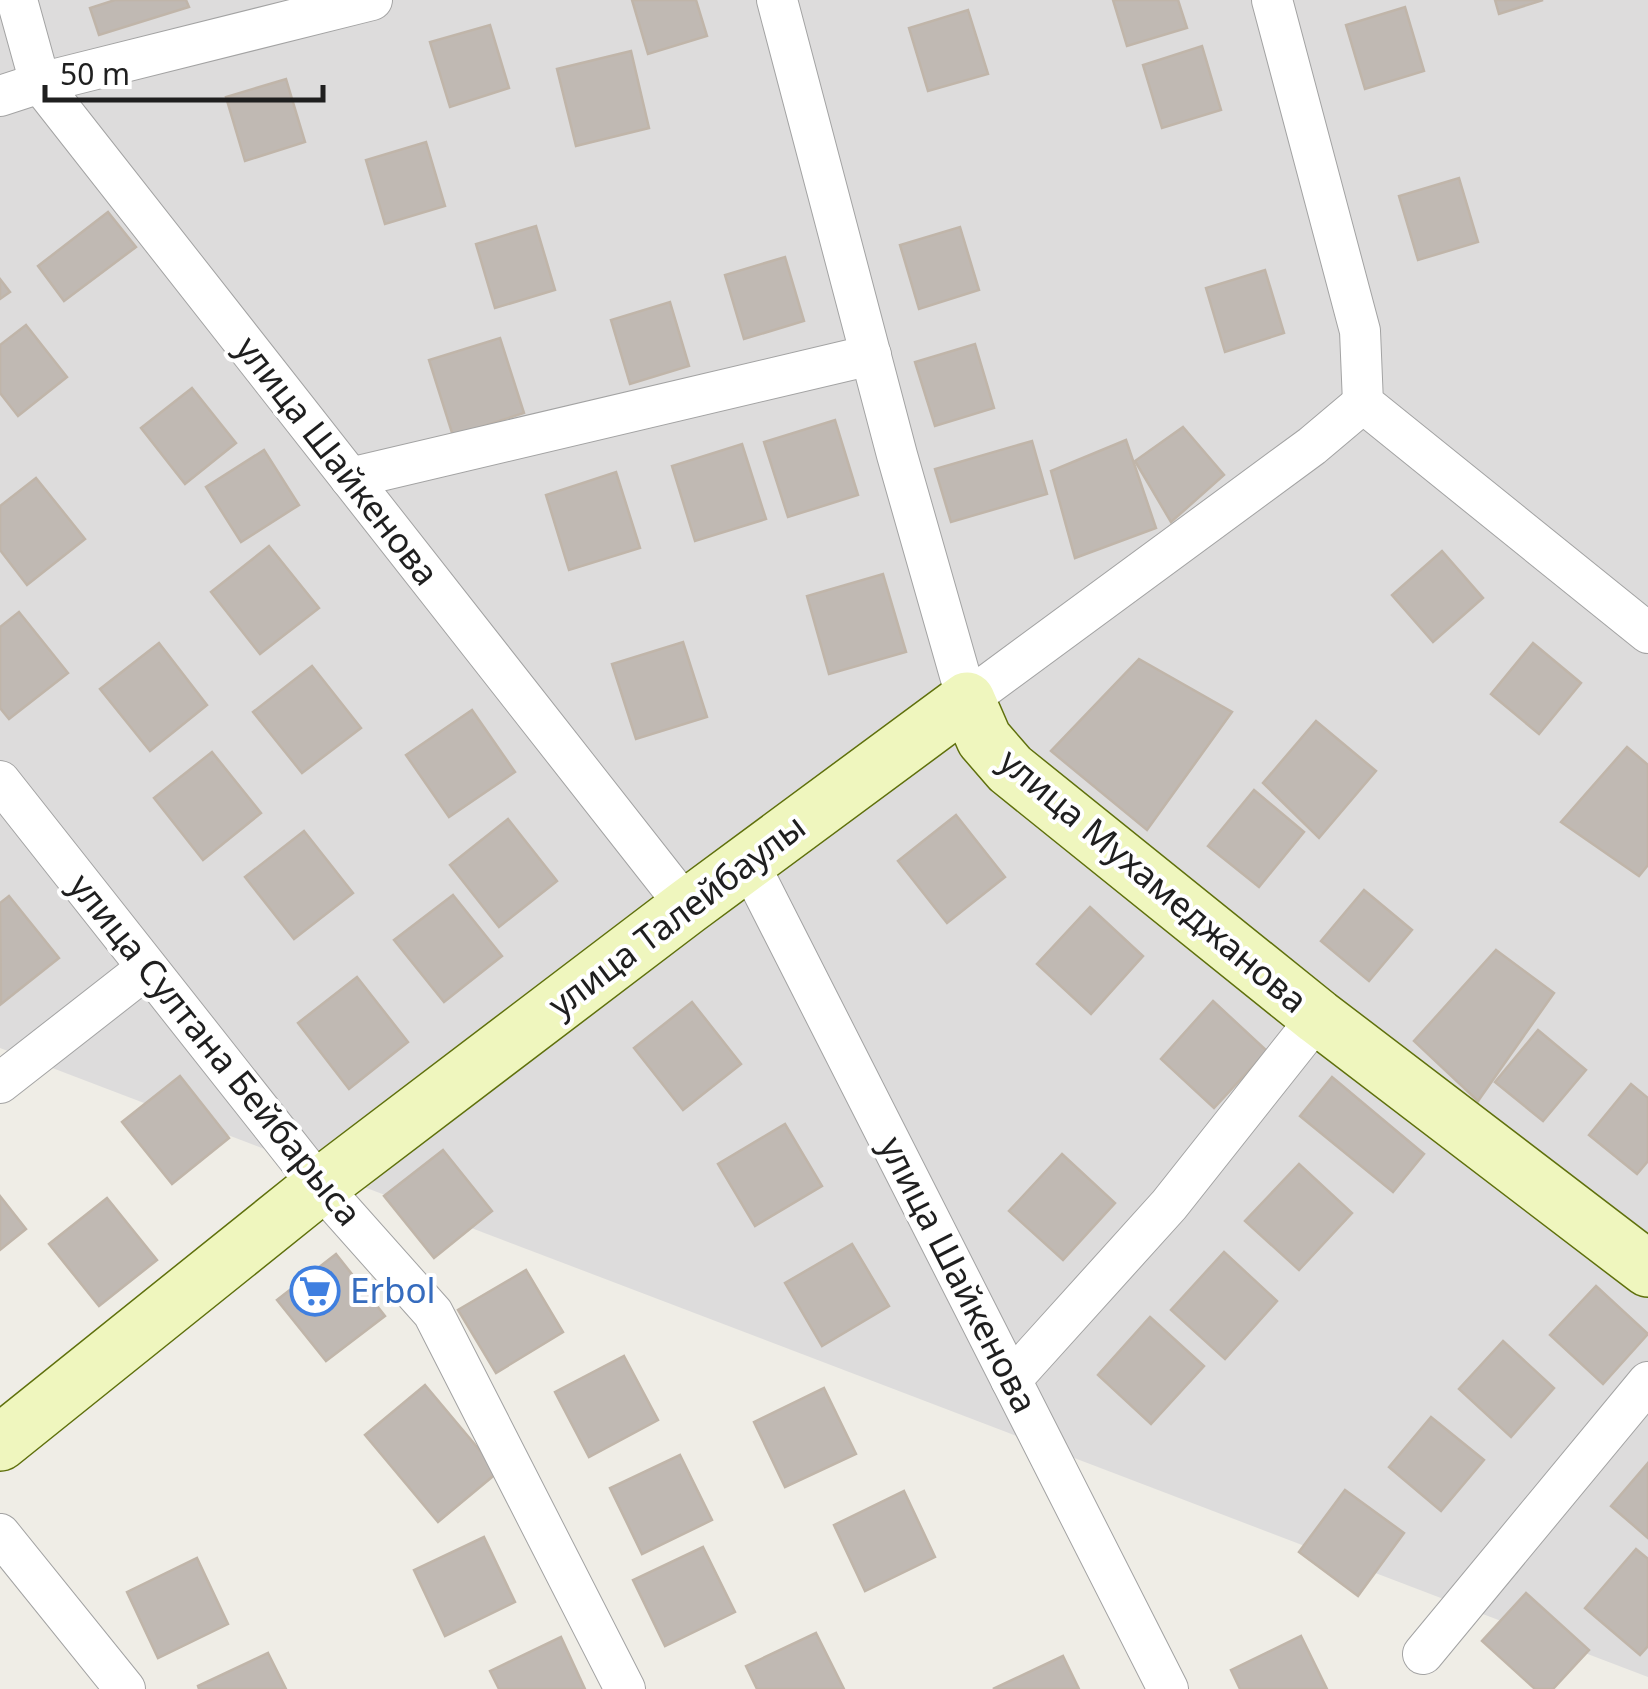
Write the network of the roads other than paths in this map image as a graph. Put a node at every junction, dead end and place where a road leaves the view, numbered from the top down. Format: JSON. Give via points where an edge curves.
{"nodes":[{"id":1,"x":18,"y":0,"type":"edge"},
{"id":2,"x":372,"y":0,"type":"edge"},
{"id":3,"x":778,"y":0,"type":"edge"},
{"id":4,"x":1272,"y":0,"type":"edge"},
{"id":5,"x":40,"y":83,"type":"junction"},
{"id":6,"x":0,"y":96,"type":"edge"},
{"id":7,"x":871,"y":355,"type":"junction"},
{"id":8,"x":1364,"y":403,"type":"junction"},
{"id":9,"x":350,"y":478,"type":"junction"},
{"id":10,"x":1648,"y":632,"type":"edge"},
{"id":11,"x":967,"y":700,"type":"junction"},
{"id":12,"x":0,"y":781,"type":"edge"},
{"id":13,"x":748,"y":862,"type":"junction"},
{"id":14,"x":687,"y":908,"type":"junction"},
{"id":15,"x":148,"y":968,"type":"junction"},
{"id":16,"x":1318,"y":1017,"type":"junction"},
{"id":17,"x":0,"y":1084,"type":"edge"},
{"id":18,"x":320,"y":1186,"type":"junction"},
{"id":19,"x":1648,"y":1269,"type":"edge"},
{"id":20,"x":1011,"y":1380,"type":"junction"},
{"id":21,"x":1648,"y":1382,"type":"edge"},
{"id":22,"x":0,"y":1444,"type":"edge"},
{"id":23,"x":0,"y":1534,"type":"edge"},
{"id":24,"x":1423,"y":1654,"type":"dead end"},
{"id":25,"x":125,"y":1689,"type":"edge"},
{"id":26,"x":625,"y":1689,"type":"edge"},
{"id":27,"x":1168,"y":1689,"type":"edge"}],
"edges":[{"from":1,"to":5,"type":"street","name":"улица Шайкенова"},
{"from":2,"to":5,"type":"street"},
{"from":3,"to":7,"type":"street","name":"улица Мухамеджанова"},
{"from":4,"to":8,"type":"street","via":[[1360,331]]},
{"from":5,"to":6,"type":"street"},
{"from":5,"to":9,"type":"street","name":"улица Шайкенова"},
{"from":7,"to":9,"type":"street"},
{"from":7,"to":11,"type":"street","name":"улица Мухамеджанова"},
{"from":8,"to":10,"type":"street"},
{"from":8,"to":11,"type":"street","name":"улица Талейбаулы"},
{"from":9,"to":14,"type":"street","name":"улица Шайкенова"},
{"from":11,"to":13,"type":"street","name":"улица Талейбаулы"},
{"from":11,"to":16,"type":"street","name":"улица Мухамеджанова","via":[[984,739],[1010,769]]},
{"from":12,"to":15,"type":"street","name":"улица Султана Бейбарыса"},
{"from":13,"to":14,"type":"street","name":"улица Талейбаулы"},
{"from":13,"to":20,"type":"street","name":"улица Шайкенова"},
{"from":14,"to":18,"type":"street","name":"улица Талейбаулы"},
{"from":15,"to":17,"type":"street"},
{"from":15,"to":18,"type":"street","name":"улица Султана Бейбарыса"},
{"from":16,"to":19,"type":"street","name":"улица Мухамеджанова"},
{"from":16,"to":20,"type":"street","via":[[1169,1205]]},
{"from":18,"to":22,"type":"street","name":"улица Талейбаулы"},
{"from":18,"to":26,"type":"street","name":"улица Султана Бейбарыса","via":[[434,1312]]},
{"from":20,"to":27,"type":"street","name":"улица Шайкенова"},
{"from":21,"to":24,"type":"street"},
{"from":23,"to":25,"type":"street"}]}
